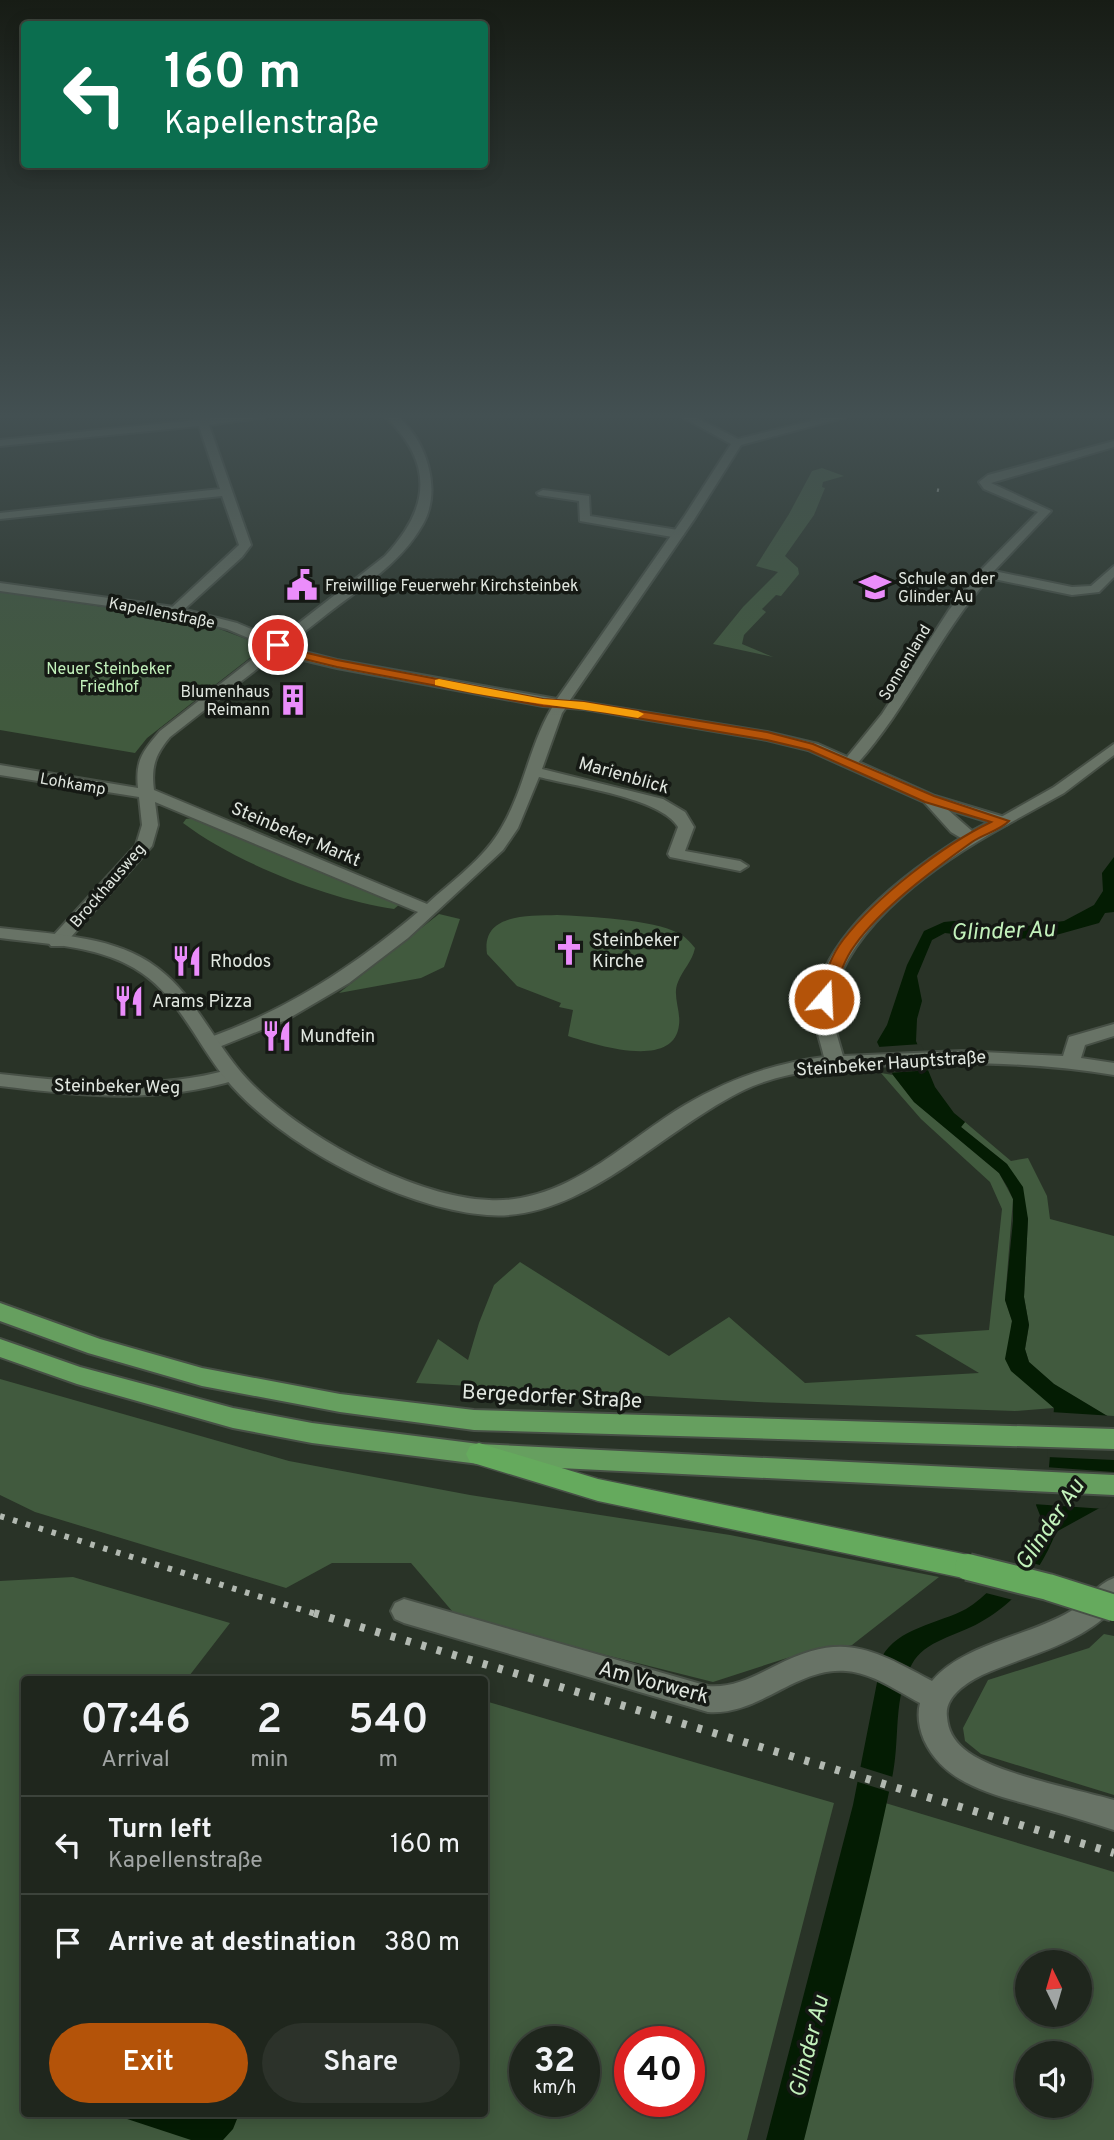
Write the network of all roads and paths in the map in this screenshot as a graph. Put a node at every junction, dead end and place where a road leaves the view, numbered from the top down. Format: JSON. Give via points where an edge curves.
{"nodes":[{"id":1,"x":234,"y":517,"type":"edge"},
{"id":2,"x":420,"y":517,"type":"edge"},
{"id":3,"x":584,"y":517,"type":"edge"},
{"id":4,"x":689,"y":517,"type":"edge"},
{"id":5,"x":1039,"y":517,"type":"edge"},
{"id":6,"x":678,"y":534,"type":"junction"},
{"id":7,"x":1114,"y":570,"type":"edge"},
{"id":8,"x":985,"y":573,"type":"junction"},
{"id":9,"x":0,"y":587,"type":"edge"},
{"id":10,"x":174,"y":611,"type":"junction"},
{"id":11,"x":278,"y":645,"type":"junction"},
{"id":12,"x":562,"y":703,"type":"junction"},
{"id":13,"x":1114,"y":748,"type":"edge"},
{"id":14,"x":851,"y":762,"type":"junction"},
{"id":15,"x":0,"y":771,"type":"edge"},
{"id":16,"x":532,"y":771,"type":"junction"},
{"id":17,"x":145,"y":792,"type":"junction"},
{"id":18,"x":930,"y":799,"type":"junction"},
{"id":19,"x":1002,"y":821,"type":"junction"},
{"id":20,"x":970,"y":837,"type":"junction"},
{"id":21,"x":740,"y":866,"type":"dead end"},
{"id":22,"x":431,"y":910,"type":"junction"},
{"id":23,"x":0,"y":933,"type":"edge"},
{"id":24,"x":57,"y":942,"type":"junction"},
{"id":25,"x":1114,"y":1030,"type":"edge"},
{"id":26,"x":212,"y":1043,"type":"junction"},
{"id":27,"x":1070,"y":1061,"type":"junction"},
{"id":28,"x":835,"y":1063,"type":"junction"},
{"id":29,"x":1114,"y":1069,"type":"edge"},
{"id":30,"x":232,"y":1074,"type":"junction"},
{"id":31,"x":0,"y":1080,"type":"edge"},
{"id":32,"x":0,"y":1312,"type":"edge"},
{"id":33,"x":0,"y":1348,"type":"edge"},
{"id":34,"x":1114,"y":1439,"type":"edge"},
{"id":35,"x":479,"y":1454,"type":"junction"},
{"id":36,"x":1114,"y":1485,"type":"edge"},
{"id":37,"x":1114,"y":1590,"type":"edge"},
{"id":38,"x":1114,"y":1608,"type":"edge"},
{"id":39,"x":404,"y":1611,"type":"dead end"},
{"id":40,"x":936,"y":1698,"type":"junction"},
{"id":41,"x":946,"y":1753,"type":"joint"},
{"id":42,"x":1114,"y":1815,"type":"edge"}],
"edges":[{"from":1,"to":10,"type":"street","via":[[245,545]]},
{"from":2,"to":11,"type":"street","name":"Brockhausweg","via":[[388,559]]},
{"from":3,"to":6,"type":"street"},
{"from":4,"to":6,"type":"street"},
{"from":5,"to":8,"type":"street","name":"Sonnenland"},
{"from":6,"to":12,"type":"street"},
{"from":7,"to":8,"type":"street","via":[[1095,589],[1072,591]]},
{"from":8,"to":14,"type":"street","name":"Sonnenland","via":[[942,627],[872,741]]},
{"from":9,"to":10,"type":"street","name":"Kapellenstraße"},
{"from":10,"to":11,"type":"street","name":"Kapellenstraße","via":[[232,626]]},
{"from":11,"to":12,"type":"street","name":"Kapellenstraße","via":[[337,664]]},
{"from":11,"to":17,"type":"street","name":"Brockhausweg","via":[[165,734],[150,752],[144,770]]},
{"from":12,"to":14,"type":"street","name":"Kapellenstraße","via":[[767,736]]},
{"from":12,"to":16,"type":"street"},
{"from":13,"to":19,"type":"street","via":[[1059,790]]},
{"from":14,"to":18,"type":"street","name":"Kapellenstraße"},
{"from":15,"to":17,"type":"street","name":"Lohkamp"},
{"from":16,"to":21,"type":"street","name":"Marienblick","via":[[658,803],[679,815],[686,827],[676,854]]},
{"from":16,"to":22,"type":"street","via":[[502,840]]},
{"from":17,"to":22,"type":"street","name":"Steinbeker Markt"},
{"from":17,"to":24,"type":"street","name":"Brockhausweg","via":[[150,825],[144,846]]},
{"from":18,"to":19,"type":"street","name":"Kapellenstraße"},
{"from":18,"to":20,"type":"street","name":"Kapellenstraße"},
{"from":19,"to":20,"type":"street"},
{"from":20,"to":28,"type":"street","via":[[905,887],[849,942],[824,1000]]},
{"from":22,"to":26,"type":"street","via":[[338,981],[236,1036]]},
{"from":23,"to":24,"type":"street","name":"Steinbeker Hauptstraße"},
{"from":24,"to":26,"type":"street","name":"Steinbeker Hauptstraße","via":[[99,949],[139,964],[172,990]]},
{"from":25,"to":27,"type":"street","via":[[1076,1041]]},
{"from":26,"to":30,"type":"street","name":"Steinbeker Hauptstraße"},
{"from":27,"to":28,"type":"street","name":"Steinbeker Hauptstraße","via":[[1000,1055]]},
{"from":27,"to":29,"type":"street","name":"Steinbeker Hauptstraße"},
{"from":28,"to":30,"type":"street","name":"Steinbeker Hauptstraße","via":[[753,1079],[686,1114],[575,1189],[509,1208],[459,1204],[360,1168],[279,1119]]},
{"from":30,"to":31,"type":"street","name":"Steinbeker Weg","via":[[186,1087],[134,1089],[66,1088]]},
{"from":32,"to":34,"type":"highway","name":"Bergedorfer Straße","via":[[96,1347],[202,1377],[340,1403],[461,1419]]},
{"from":33,"to":35,"type":"highway","via":[[233,1418]]},
{"from":35,"to":36,"type":"highway"},
{"from":35,"to":38,"type":"highway","bridge":true,"via":[[598,1490],[968,1567]]},
{"from":37,"to":40,"type":"street","via":[[1104,1603],[1043,1640],[968,1668]]},
{"from":39,"to":40,"type":"street","name":"Am Vorwerk","via":[[712,1699],[749,1692],[821,1660],[845,1658],[875,1667]]},
{"from":40,"to":41,"type":"street","via":[[932,1709],[935,1732]]},
{"from":41,"to":42,"type":"street","via":[[977,1775]]}]}
